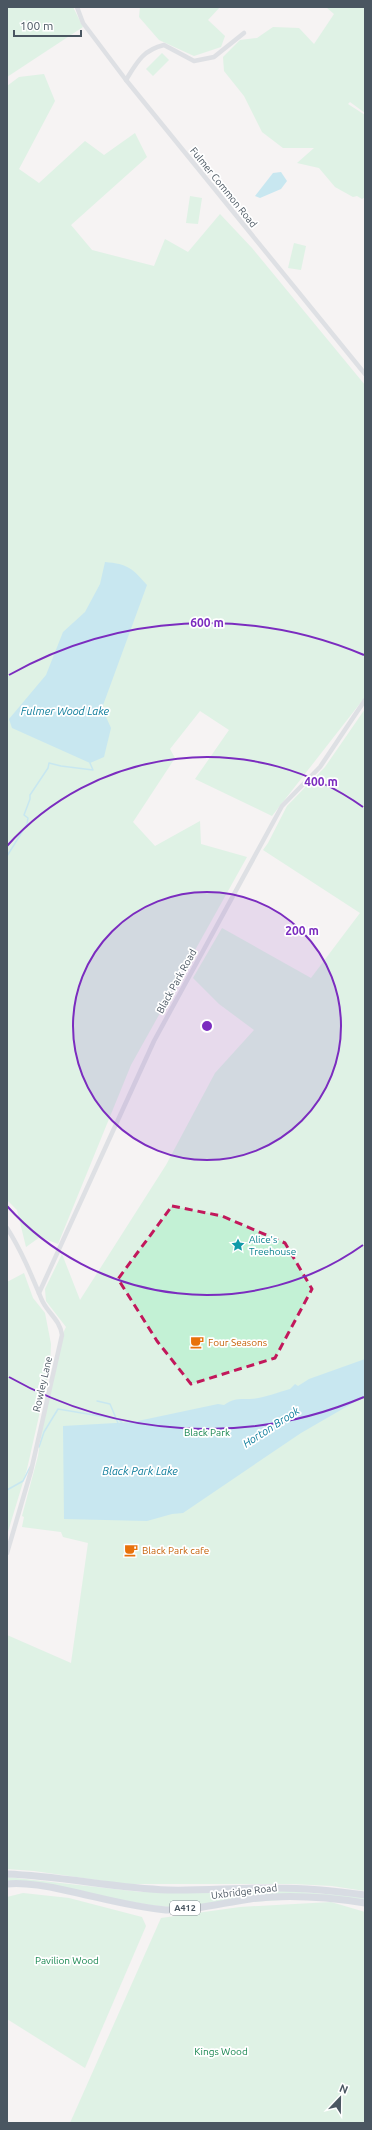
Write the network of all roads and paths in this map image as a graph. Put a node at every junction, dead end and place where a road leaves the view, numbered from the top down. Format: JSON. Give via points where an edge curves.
{"nodes":[{"id":1,"x":77,"y":7,"type":"edge"},
{"id":2,"x":244,"y":32,"type":"dead end"},
{"id":3,"x":126,"y":80,"type":"junction"},
{"id":4,"x":365,"y":374,"type":"edge"},
{"id":5,"x":365,"y":700,"type":"edge"},
{"id":6,"x":7,"y":1228,"type":"edge"},
{"id":7,"x":39,"y":1293,"type":"junction"},
{"id":8,"x":7,"y":1553,"type":"edge"},
{"id":9,"x":7,"y":1874,"type":"edge"},
{"id":10,"x":7,"y":1884,"type":"edge"},
{"id":11,"x":365,"y":1895,"type":"edge"},
{"id":12,"x":365,"y":1903,"type":"edge"}],
"edges":[{"from":1,"to":3,"type":"street","name":"Fulmer Common Road","via":[[83,23]]},
{"from":2,"to":3,"type":"street","via":[[214,57],[194,61],[164,45],[151,48],[136,63]]},
{"from":3,"to":4,"type":"street","name":"Fulmer Common Road"},
{"from":5,"to":7,"type":"street","name":"Black Park Road","via":[[320,768],[278,813],[154,1041]]},
{"from":6,"to":7,"type":"street","name":"Rowley Lane","via":[[18,1245]]},
{"from":7,"to":8,"type":"street","name":"Rowley Lane","via":[[60,1324],[62,1339],[31,1471]]},
{"from":9,"to":11,"type":"main road","name":"Uxbridge Road","number":"A412","via":[[169,1890],[278,1888]]},
{"from":10,"to":12,"type":"main road","name":"Uxbridge Road","number":"A412","via":[[42,1885],[131,1906],[167,1910],[288,1896]]}]}
